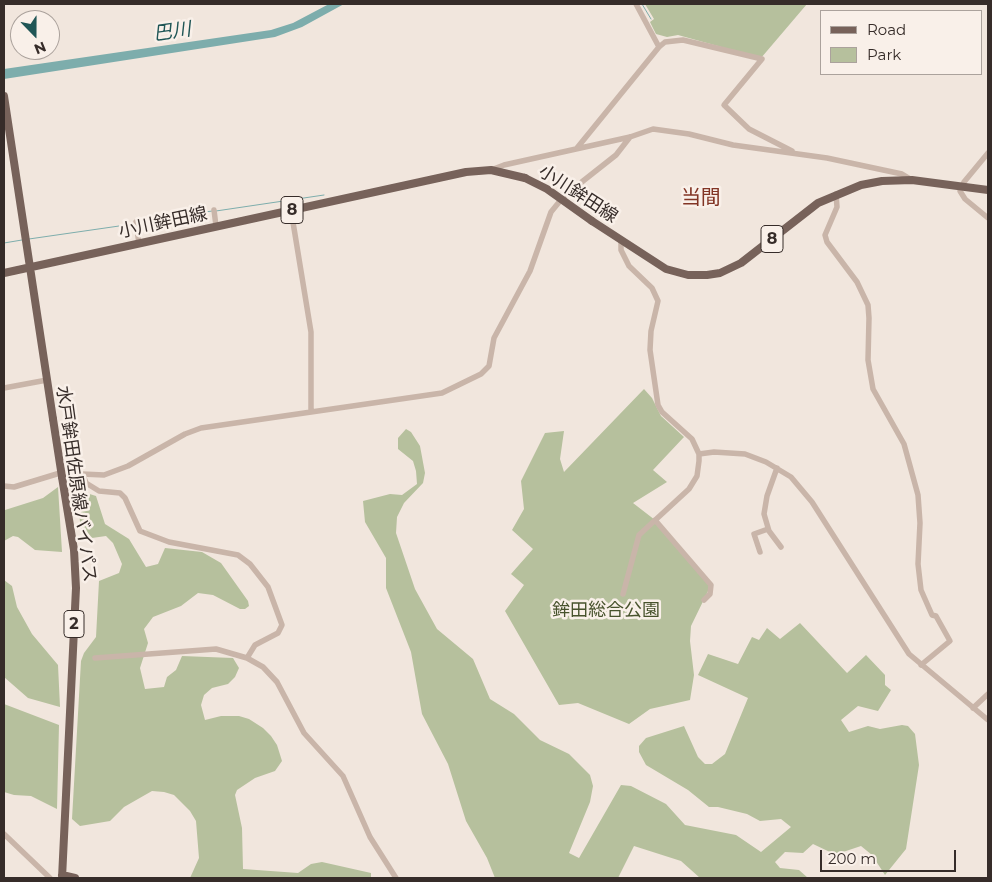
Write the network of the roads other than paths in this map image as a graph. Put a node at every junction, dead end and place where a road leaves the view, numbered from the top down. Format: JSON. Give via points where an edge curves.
{"nodes":[{"id":1,"x":636,"y":4,"type":"edge"},
{"id":2,"x":660,"y":47,"type":"junction"},
{"id":3,"x":4,"y":96,"type":"edge"},
{"id":4,"x":630,"y":137,"type":"junction"},
{"id":5,"x":577,"y":148,"type":"junction"},
{"id":6,"x":793,"y":153,"type":"junction"},
{"id":7,"x":988,"y":153,"type":"edge"},
{"id":8,"x":491,"y":170,"type":"junction"},
{"id":9,"x":912,"y":180,"type":"junction"},
{"id":10,"x":962,"y":186,"type":"junction"},
{"id":11,"x":988,"y":190,"type":"edge"},
{"id":12,"x":836,"y":194,"type":"junction"},
{"id":13,"x":291,"y":210,"type":"junction"},
{"id":14,"x":214,"y":212,"type":"dead end"},
{"id":15,"x":988,"y":218,"type":"edge"},
{"id":16,"x":136,"y":224,"type":"dead end"},
{"id":17,"x":216,"y":226,"type":"junction"},
{"id":18,"x":620,"y":240,"type":"junction"},
{"id":19,"x":139,"y":244,"type":"junction"},
{"id":20,"x":30,"y":267,"type":"junction"},
{"id":21,"x":4,"y":272,"type":"edge"},
{"id":22,"x":47,"y":380,"type":"junction"},
{"id":23,"x":4,"y":388,"type":"edge"},
{"id":24,"x":312,"y":411,"type":"junction"},
{"id":25,"x":699,"y":454,"type":"junction"},
{"id":26,"x":777,"y":468,"type":"junction"},
{"id":27,"x":83,"y":475,"type":"junction"},
{"id":28,"x":4,"y":486,"type":"edge"},
{"id":29,"x":655,"y":520,"type":"junction"},
{"id":30,"x":768,"y":529,"type":"junction"},
{"id":31,"x":781,"y":547,"type":"dead end"},
{"id":32,"x":760,"y":552,"type":"dead end"},
{"id":33,"x":623,"y":594,"type":"dead end"},
{"id":34,"x":704,"y":600,"type":"dead end"},
{"id":35,"x":95,"y":658,"type":"dead end"},
{"id":36,"x":247,"y":658,"type":"junction"},
{"id":37,"x":921,"y":665,"type":"junction"},
{"id":38,"x":988,"y":694,"type":"edge"},
{"id":39,"x":973,"y":708,"type":"junction"},
{"id":40,"x":988,"y":720,"type":"edge"},
{"id":41,"x":4,"y":834,"type":"edge"},
{"id":42,"x":62,"y":876,"type":"edge"},
{"id":43,"x":50,"y":878,"type":"edge"},
{"id":44,"x":75,"y":878,"type":"edge"},
{"id":45,"x":396,"y":878,"type":"edge"}],
"edges":[{"from":1,"to":2,"type":"street"},
{"from":2,"to":5,"type":"street"},
{"from":2,"to":6,"type":"street","via":[[665,42],[683,40],[762,59],[724,105],[749,129]]},
{"from":3,"to":20,"type":"main road","name":"水戸鉾田佐原線バイパス","number":"2"},
{"from":4,"to":5,"type":"street"},
{"from":4,"to":6,"type":"street","via":[[648,130],[663,130],[733,145]]},
{"from":4,"to":24,"type":"street","via":[[616,155],[564,196],[551,212],[530,272],[494,338],[489,366],[482,374],[442,392]]},
{"from":5,"to":8,"type":"street"},
{"from":6,"to":9,"type":"street","via":[[902,174]]},
{"from":7,"to":10,"type":"street"},
{"from":8,"to":13,"type":"main road","name":"小川鉾田線","number":"8","via":[[466,172]]},
{"from":8,"to":18,"type":"main road","name":"小川鉾田線","number":"8","bridge":true,"via":[[525,178]]},
{"from":9,"to":10,"type":"main road","name":"小川鉾田線","number":"8"},
{"from":9,"to":12,"type":"main road","name":"小川鉾田線","number":"8","via":[[871,183]]},
{"from":10,"to":11,"type":"main road","name":"小川鉾田線","number":"8"},
{"from":10,"to":15,"type":"street","via":[[961,194],[965,199]]},
{"from":12,"to":18,"type":"main road","name":"小川鉾田線","number":"8","via":[[810,208],[746,260],[714,274],[674,272]]},
{"from":12,"to":37,"type":"street","via":[[837,206],[825,234],[827,242],[854,277],[868,305],[868,364],[873,389],[904,444],[918,500],[921,590],[932,616],[936,616],[950,641]]},
{"from":13,"to":17,"type":"main road","name":"小川鉾田線","number":"8"},
{"from":13,"to":24,"type":"street","via":[[311,332]]},
{"from":14,"to":17,"type":"street"},
{"from":16,"to":19,"type":"street"},
{"from":17,"to":19,"type":"main road","name":"小川鉾田線","number":"8"},
{"from":18,"to":25,"type":"street","via":[[624,258],[652,288],[658,301],[650,350],[658,405],[692,439]]},
{"from":19,"to":20,"type":"main road","name":"小川鉾田線","number":"8"},
{"from":20,"to":21,"type":"main road","name":"小川鉾田線","number":"8"},
{"from":20,"to":22,"type":"main road","name":"水戸鉾田佐原線バイパス","number":"2"},
{"from":22,"to":23,"type":"street"},
{"from":22,"to":42,"type":"main road","name":"水戸鉾田佐原線バイパス","number":"2","bridge":true,"via":[[74,550],[76,588]]},
{"from":24,"to":27,"type":"street","via":[[201,428],[118,471]]},
{"from":25,"to":26,"type":"street","via":[[737,453],[761,459]]},
{"from":25,"to":29,"type":"street","via":[[694,482],[685,495]]},
{"from":26,"to":30,"type":"street","via":[[764,506]]},
{"from":26,"to":37,"type":"street","via":[[805,493],[901,643]]},
{"from":27,"to":28,"type":"street","via":[[60,473],[14,487]]},
{"from":27,"to":36,"type":"street","via":[[86,483],[99,491],[120,493],[140,531],[169,542],[238,555],[250,564],[268,586],[282,625],[278,633],[255,645]]},
{"from":29,"to":33,"type":"street","via":[[639,535]]},
{"from":29,"to":34,"type":"street","via":[[711,585],[710,594]]},
{"from":30,"to":31,"type":"street"},
{"from":30,"to":32,"type":"street","via":[[754,534]]},
{"from":35,"to":36,"type":"street","via":[[209,649]]},
{"from":36,"to":45,"type":"street","via":[[272,675],[304,734],[343,776],[366,829]]},
{"from":37,"to":39,"type":"street"},
{"from":38,"to":39,"type":"street"},
{"from":39,"to":40,"type":"street"},
{"from":41,"to":43,"type":"street"},
{"from":42,"to":44,"type":"main road"}]}
